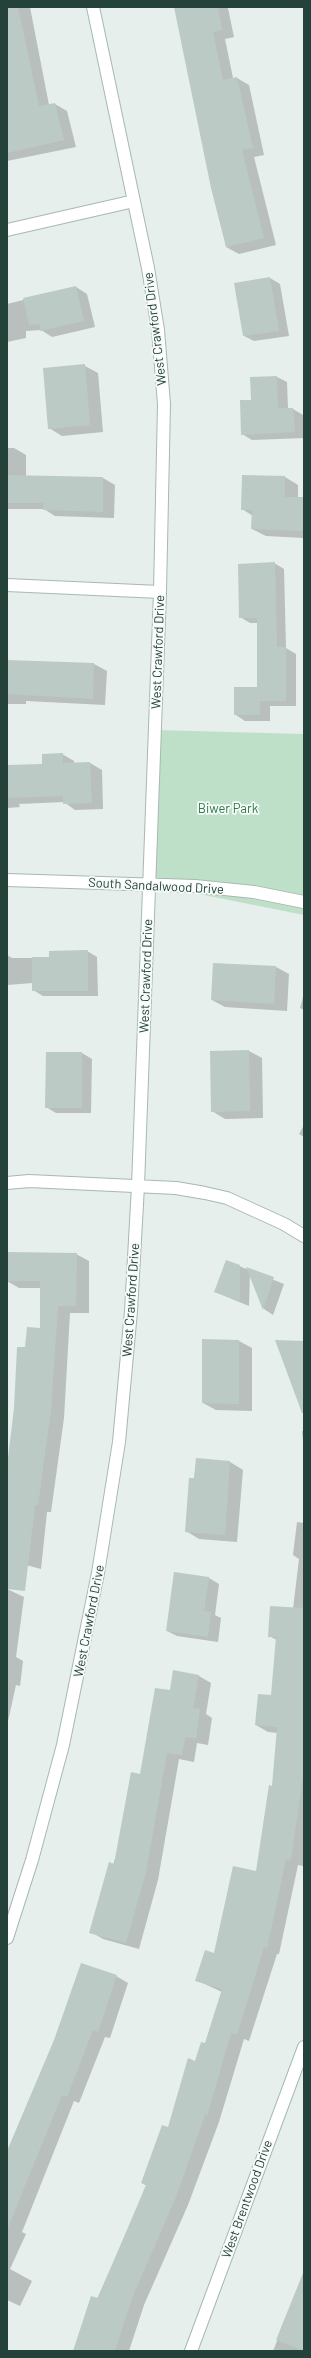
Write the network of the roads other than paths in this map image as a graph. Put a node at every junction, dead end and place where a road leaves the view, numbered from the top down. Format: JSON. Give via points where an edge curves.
{"nodes":[{"id":1,"x":93,"y":7,"type":"edge"},
{"id":2,"x":134,"y":201,"type":"junction"},
{"id":3,"x":7,"y":230,"type":"edge"},
{"id":4,"x":7,"y":585,"type":"edge"},
{"id":5,"x":160,"y":592,"type":"junction"},
{"id":6,"x":7,"y":880,"type":"edge"},
{"id":7,"x":149,"y":884,"type":"junction"},
{"id":8,"x":304,"y":902,"type":"edge"},
{"id":9,"x":7,"y":1183,"type":"edge"},
{"id":10,"x":138,"y":1186,"type":"junction"},
{"id":11,"x":304,"y":1236,"type":"edge"},
{"id":12,"x":7,"y":1938,"type":"edge"},
{"id":13,"x":304,"y":2047,"type":"edge"},
{"id":14,"x":191,"y":2351,"type":"edge"}],
"edges":[{"from":1,"to":2,"type":"street","name":"West Crawford Drive"},
{"from":2,"to":3,"type":"street"},
{"from":2,"to":5,"type":"street","name":"West Crawford Drive","via":[[158,330],[164,404]]},
{"from":4,"to":5,"type":"street"},
{"from":5,"to":7,"type":"street","name":"West Crawford Drive"},
{"from":6,"to":7,"type":"street","name":"South Sandalwood Drive"},
{"from":7,"to":8,"type":"street","name":"South Sandalwood Drive","via":[[254,892]]},
{"from":7,"to":10,"type":"street","name":"West Crawford Drive"},
{"from":9,"to":10,"type":"street","via":[[29,1181]]},
{"from":10,"to":11,"type":"street","via":[[176,1188],[226,1198],[284,1224]]},
{"from":10,"to":12,"type":"street","name":"West Crawford Drive","via":[[131,1311],[119,1442],[98,1573],[63,1745],[32,1860]]},
{"from":13,"to":14,"type":"street","name":"West Brentwood Drive"}]}
